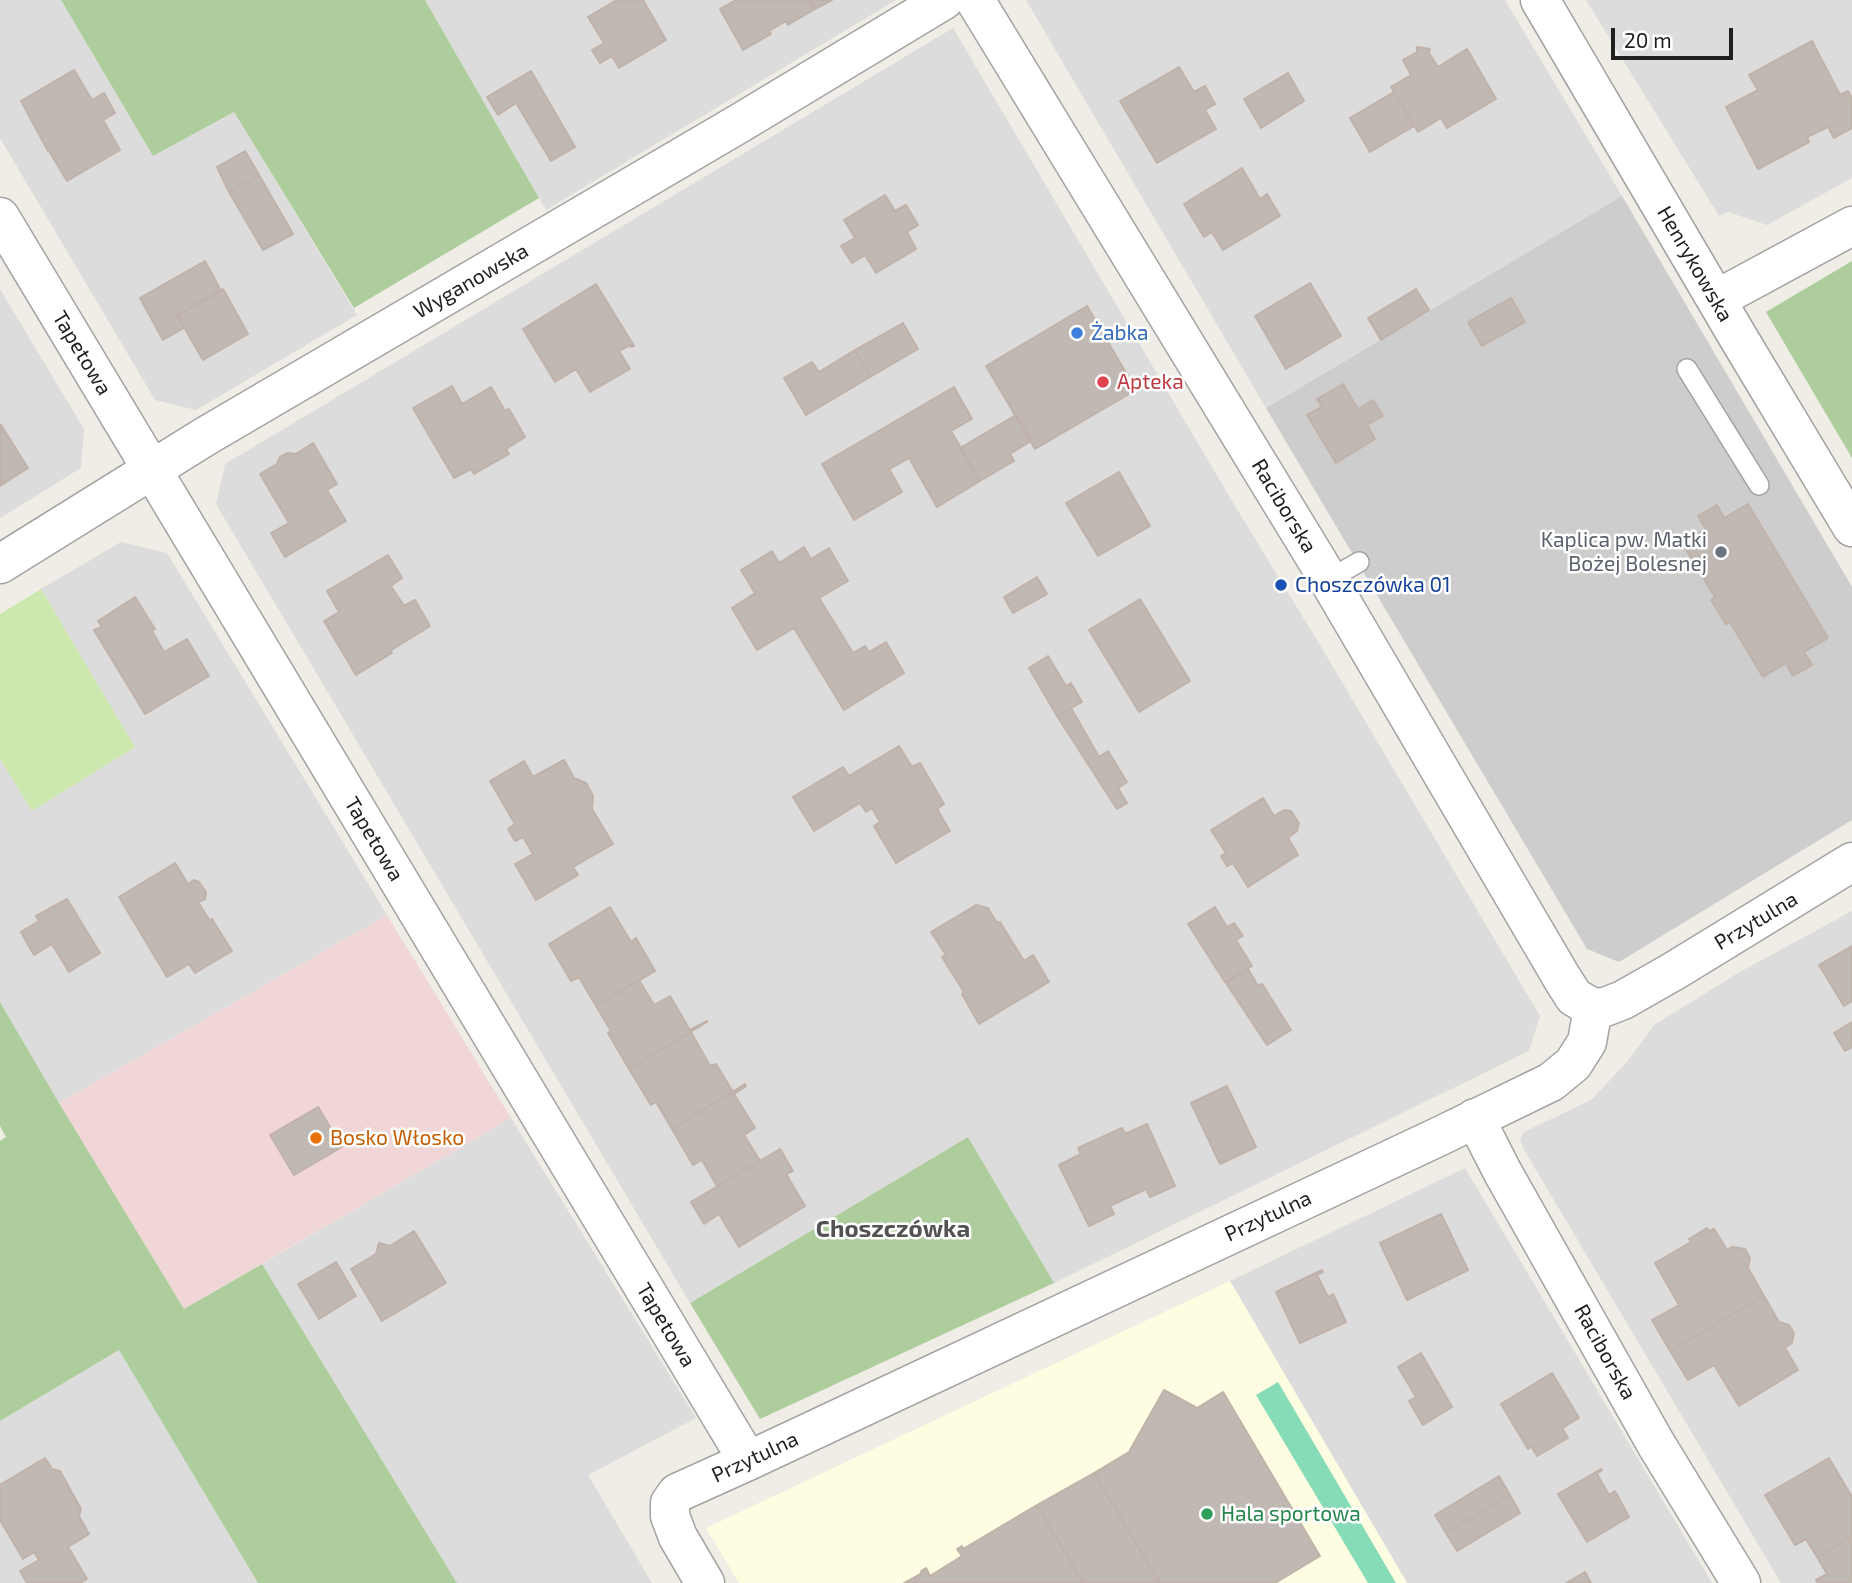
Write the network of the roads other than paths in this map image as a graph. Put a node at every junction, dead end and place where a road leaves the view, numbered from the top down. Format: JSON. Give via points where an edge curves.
{"nodes":[{"id":1,"x":944,"y":0,"type":"edge"},
{"id":2,"x":975,"y":0,"type":"edge"},
{"id":3,"x":1540,"y":0,"type":"edge"},
{"id":4,"x":0,"y":217,"type":"edge"},
{"id":5,"x":1852,"y":226,"type":"edge"},
{"id":6,"x":1717,"y":299,"type":"junction"},
{"id":7,"x":1687,"y":369,"type":"dead end"},
{"id":8,"x":151,"y":469,"type":"junction"},
{"id":9,"x":1759,"y":485,"type":"dead end"},
{"id":10,"x":1852,"y":527,"type":"edge"},
{"id":11,"x":0,"y":564,"type":"edge"},
{"id":12,"x":1852,"y":862,"type":"edge"},
{"id":13,"x":1593,"y":1008,"type":"junction"},
{"id":14,"x":1475,"y":1118,"type":"junction"},
{"id":15,"x":748,"y":1461,"type":"junction"},
{"id":16,"x":705,"y":1583,"type":"edge"},
{"id":17,"x":1741,"y":1583,"type":"edge"}],
"edges":[{"from":1,"to":8,"type":"street","name":"Wyganowska"},
{"from":2,"to":13,"type":"street","name":"Raciborska","via":[[1344,571],[1562,978],[1574,997]]},
{"from":3,"to":6,"type":"street","name":"Henrykowska"},
{"from":4,"to":8,"type":"street","name":"Tapetowa"},
{"from":5,"to":6,"type":"street"},
{"from":6,"to":10,"type":"street","name":"Henrykowska"},
{"from":7,"to":9,"type":"lane"},
{"from":8,"to":11,"type":"street","name":"Wyganowska"},
{"from":8,"to":15,"type":"street","name":"Tapetowa"},
{"from":12,"to":13,"type":"street","name":"Przytulna","via":[[1633,994]]},
{"from":13,"to":14,"type":"street","name":"Przytulna","via":[[1587,1042],[1573,1064],[1551,1082]]},
{"from":14,"to":15,"type":"street","name":"Przytulna"},
{"from":14,"to":17,"type":"street","name":"Raciborska","via":[[1650,1432]]},
{"from":15,"to":16,"type":"street","name":"Przytulna","via":[[677,1493],[670,1503],[678,1537]]}]}
